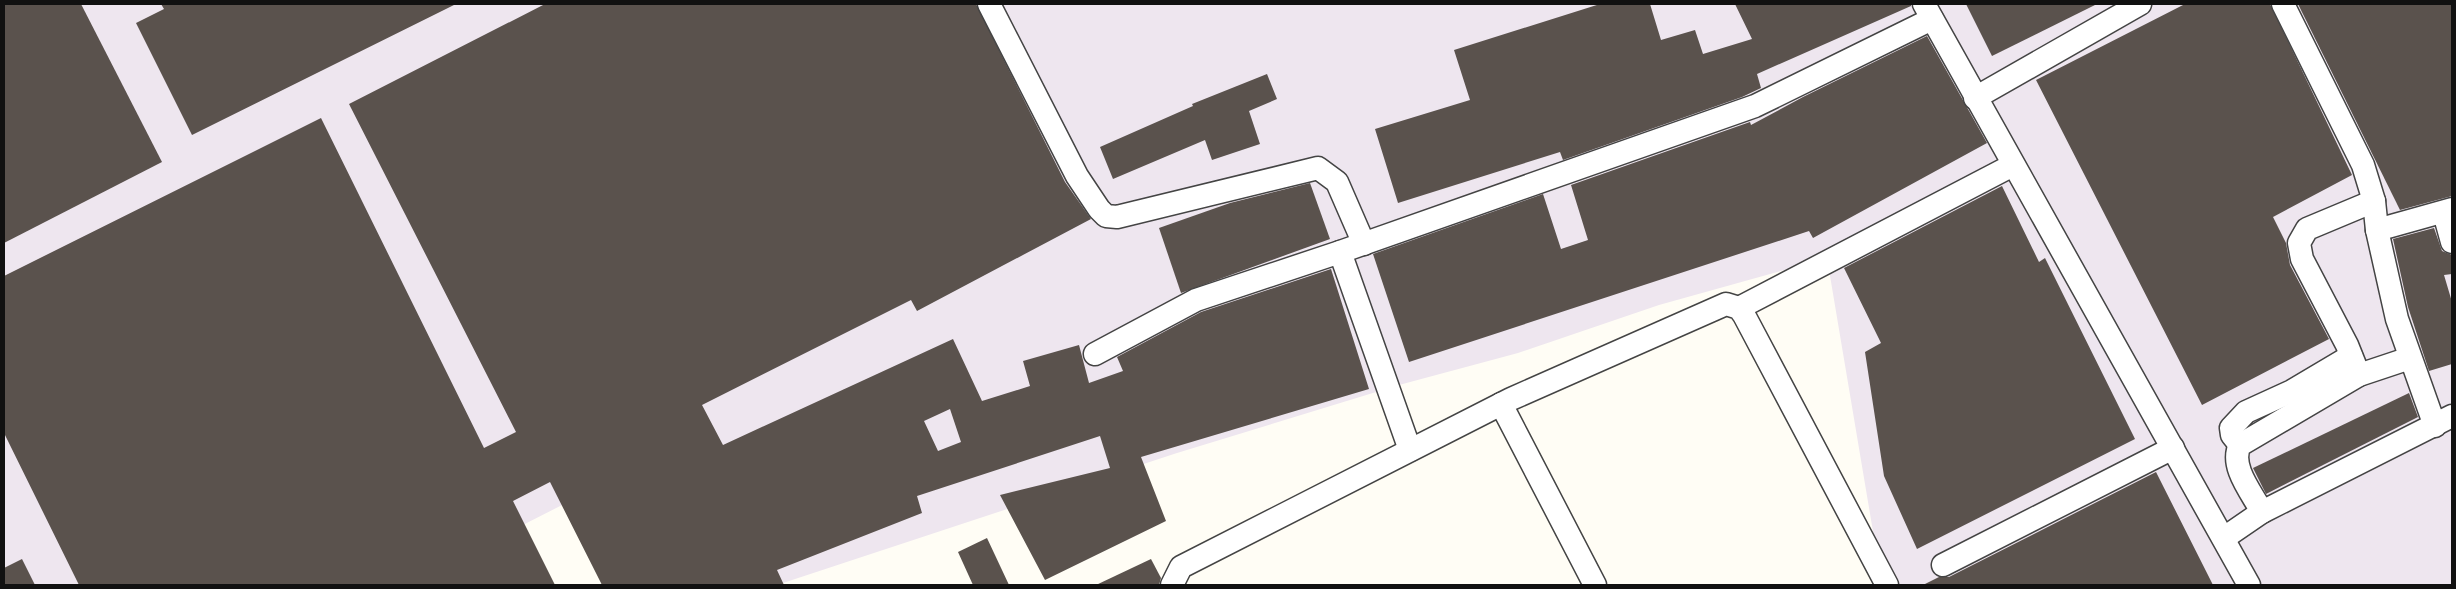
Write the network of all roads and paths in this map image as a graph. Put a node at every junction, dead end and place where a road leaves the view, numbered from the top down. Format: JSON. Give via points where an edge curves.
{"nodes":[{"id":1,"x":989,"y":4,"type":"edge"},
{"id":2,"x":2140,"y":4,"type":"edge"},
{"id":3,"x":2283,"y":4,"type":"edge"},
{"id":4,"x":1928,"y":12,"type":"edge"},
{"id":5,"x":1975,"y":98,"type":"junction"},
{"id":6,"x":2013,"y":164,"type":"junction"},
{"id":7,"x":2374,"y":201,"type":"junction"},
{"id":8,"x":2448,"y":211,"type":"edge"},
{"id":9,"x":2377,"y":230,"type":"junction"},
{"id":10,"x":2452,"y":242,"type":"edge"},
{"id":11,"x":1364,"y":244,"type":"junction"},
{"id":12,"x":1340,"y":252,"type":"junction"},
{"id":13,"x":1739,"y":308,"type":"junction"},
{"id":14,"x":1095,"y":354,"type":"dead end"},
{"id":15,"x":2410,"y":358,"type":"junction"},
{"id":16,"x":2355,"y":366,"type":"junction"},
{"id":17,"x":1501,"y":404,"type":"junction"},
{"id":18,"x":2444,"y":421,"type":"edge"},
{"id":19,"x":2173,"y":448,"type":"junction"},
{"id":20,"x":1410,"y":450,"type":"junction"},
{"id":21,"x":2262,"y":512,"type":"junction"},
{"id":22,"x":2224,"y":538,"type":"junction"},
{"id":23,"x":1943,"y":565,"type":"dead end"},
{"id":24,"x":1172,"y":585,"type":"edge"},
{"id":25,"x":1595,"y":585,"type":"edge"},
{"id":26,"x":1887,"y":585,"type":"edge"},
{"id":27,"x":2249,"y":585,"type":"edge"}],
"edges":[{"from":1,"to":11,"type":"lane","via":[[1077,176],[1106,216],[1116,217],[1318,168],[1337,182]]},
{"from":2,"to":5,"type":"lane"},
{"from":3,"to":7,"type":"lane","via":[[2363,165]]},
{"from":4,"to":5,"type":"lane"},
{"from":4,"to":11,"type":"lane","via":[[1755,106]]},
{"from":5,"to":6,"type":"lane"},
{"from":6,"to":13,"type":"lane"},
{"from":6,"to":19,"type":"lane"},
{"from":7,"to":9,"type":"lane"},
{"from":7,"to":16,"type":"lane","via":[[2307,229],[2298,243],[2302,258]]},
{"from":8,"to":9,"type":"lane"},
{"from":8,"to":10,"type":"lane"},
{"from":9,"to":15,"type":"lane","via":[[2397,319]]},
{"from":11,"to":12,"type":"lane"},
{"from":12,"to":14,"type":"lane","via":[[1196,300]]},
{"from":12,"to":20,"type":"lane"},
{"from":13,"to":17,"type":"lane","via":[[1726,304],[1715,308]]},
{"from":13,"to":26,"type":"lane"},
{"from":15,"to":16,"type":"lane"},
{"from":15,"to":18,"type":"lane"},
{"from":16,"to":21,"type":"lane","via":[[2240,445],[2235,454],[2237,465]]},
{"from":17,"to":20,"type":"lane"},
{"from":17,"to":25,"type":"lane"},
{"from":18,"to":21,"type":"lane"},
{"from":19,"to":22,"type":"lane"},
{"from":19,"to":23,"type":"lane"},
{"from":20,"to":24,"type":"lane","via":[[1181,567]]},
{"from":21,"to":22,"type":"lane"},
{"from":22,"to":27,"type":"lane"}]}
